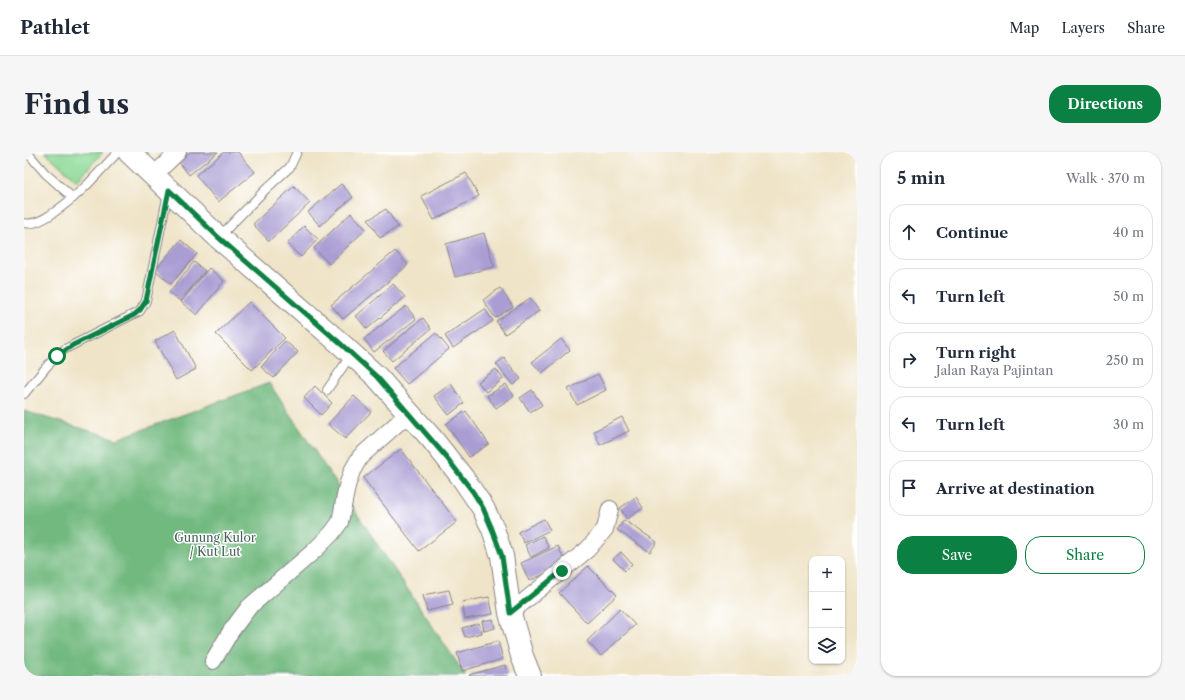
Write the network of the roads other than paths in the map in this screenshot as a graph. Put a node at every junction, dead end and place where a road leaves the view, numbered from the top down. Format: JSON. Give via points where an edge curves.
{"nodes":[{"id":1,"x":27,"y":152,"type":"edge"},
{"id":2,"x":118,"y":152,"type":"edge"},
{"id":3,"x":129,"y":152,"type":"edge"},
{"id":4,"x":178,"y":152,"type":"edge"},
{"id":5,"x":297,"y":152,"type":"edge"},
{"id":6,"x":162,"y":183,"type":"junction"},
{"id":7,"x":74,"y":198,"type":"junction"},
{"id":8,"x":24,"y":223,"type":"edge"},
{"id":9,"x":218,"y":237,"type":"junction"},
{"id":10,"x":352,"y":354,"type":"junction"},
{"id":11,"x":327,"y":390,"type":"dead end"},
{"id":12,"x":24,"y":394,"type":"edge"},
{"id":13,"x":409,"y":413,"type":"junction"},
{"id":14,"x":610,"y":508,"type":"dead end"},
{"id":15,"x":510,"y":613,"type":"junction"},
{"id":16,"x":213,"y":661,"type":"dead end"},
{"id":17,"x":530,"y":676,"type":"edge"}],
"edges":[{"from":1,"to":7,"type":"lane","via":[[45,173]]},
{"from":2,"to":7,"type":"lane"},
{"from":3,"to":6,"type":"main road"},
{"from":4,"to":6,"type":"street"},
{"from":5,"to":9,"type":"lane","via":[[290,167]]},
{"from":6,"to":9,"type":"main road"},
{"from":6,"to":12,"type":"lane","via":[[146,301],[140,310],[65,350],[48,365]]},
{"from":7,"to":8,"type":"lane","via":[[46,218],[29,224]]},
{"from":9,"to":10,"type":"main road"},
{"from":10,"to":11,"type":"lane"},
{"from":10,"to":13,"type":"main road"},
{"from":13,"to":15,"type":"main road","via":[[447,458],[483,508],[502,556]]},
{"from":13,"to":16,"type":"street","via":[[356,463],[347,486],[340,522],[332,533],[250,607],[231,631]]},
{"from":14,"to":15,"type":"street","via":[[605,529],[588,550]]},
{"from":15,"to":17,"type":"main road"}]}
